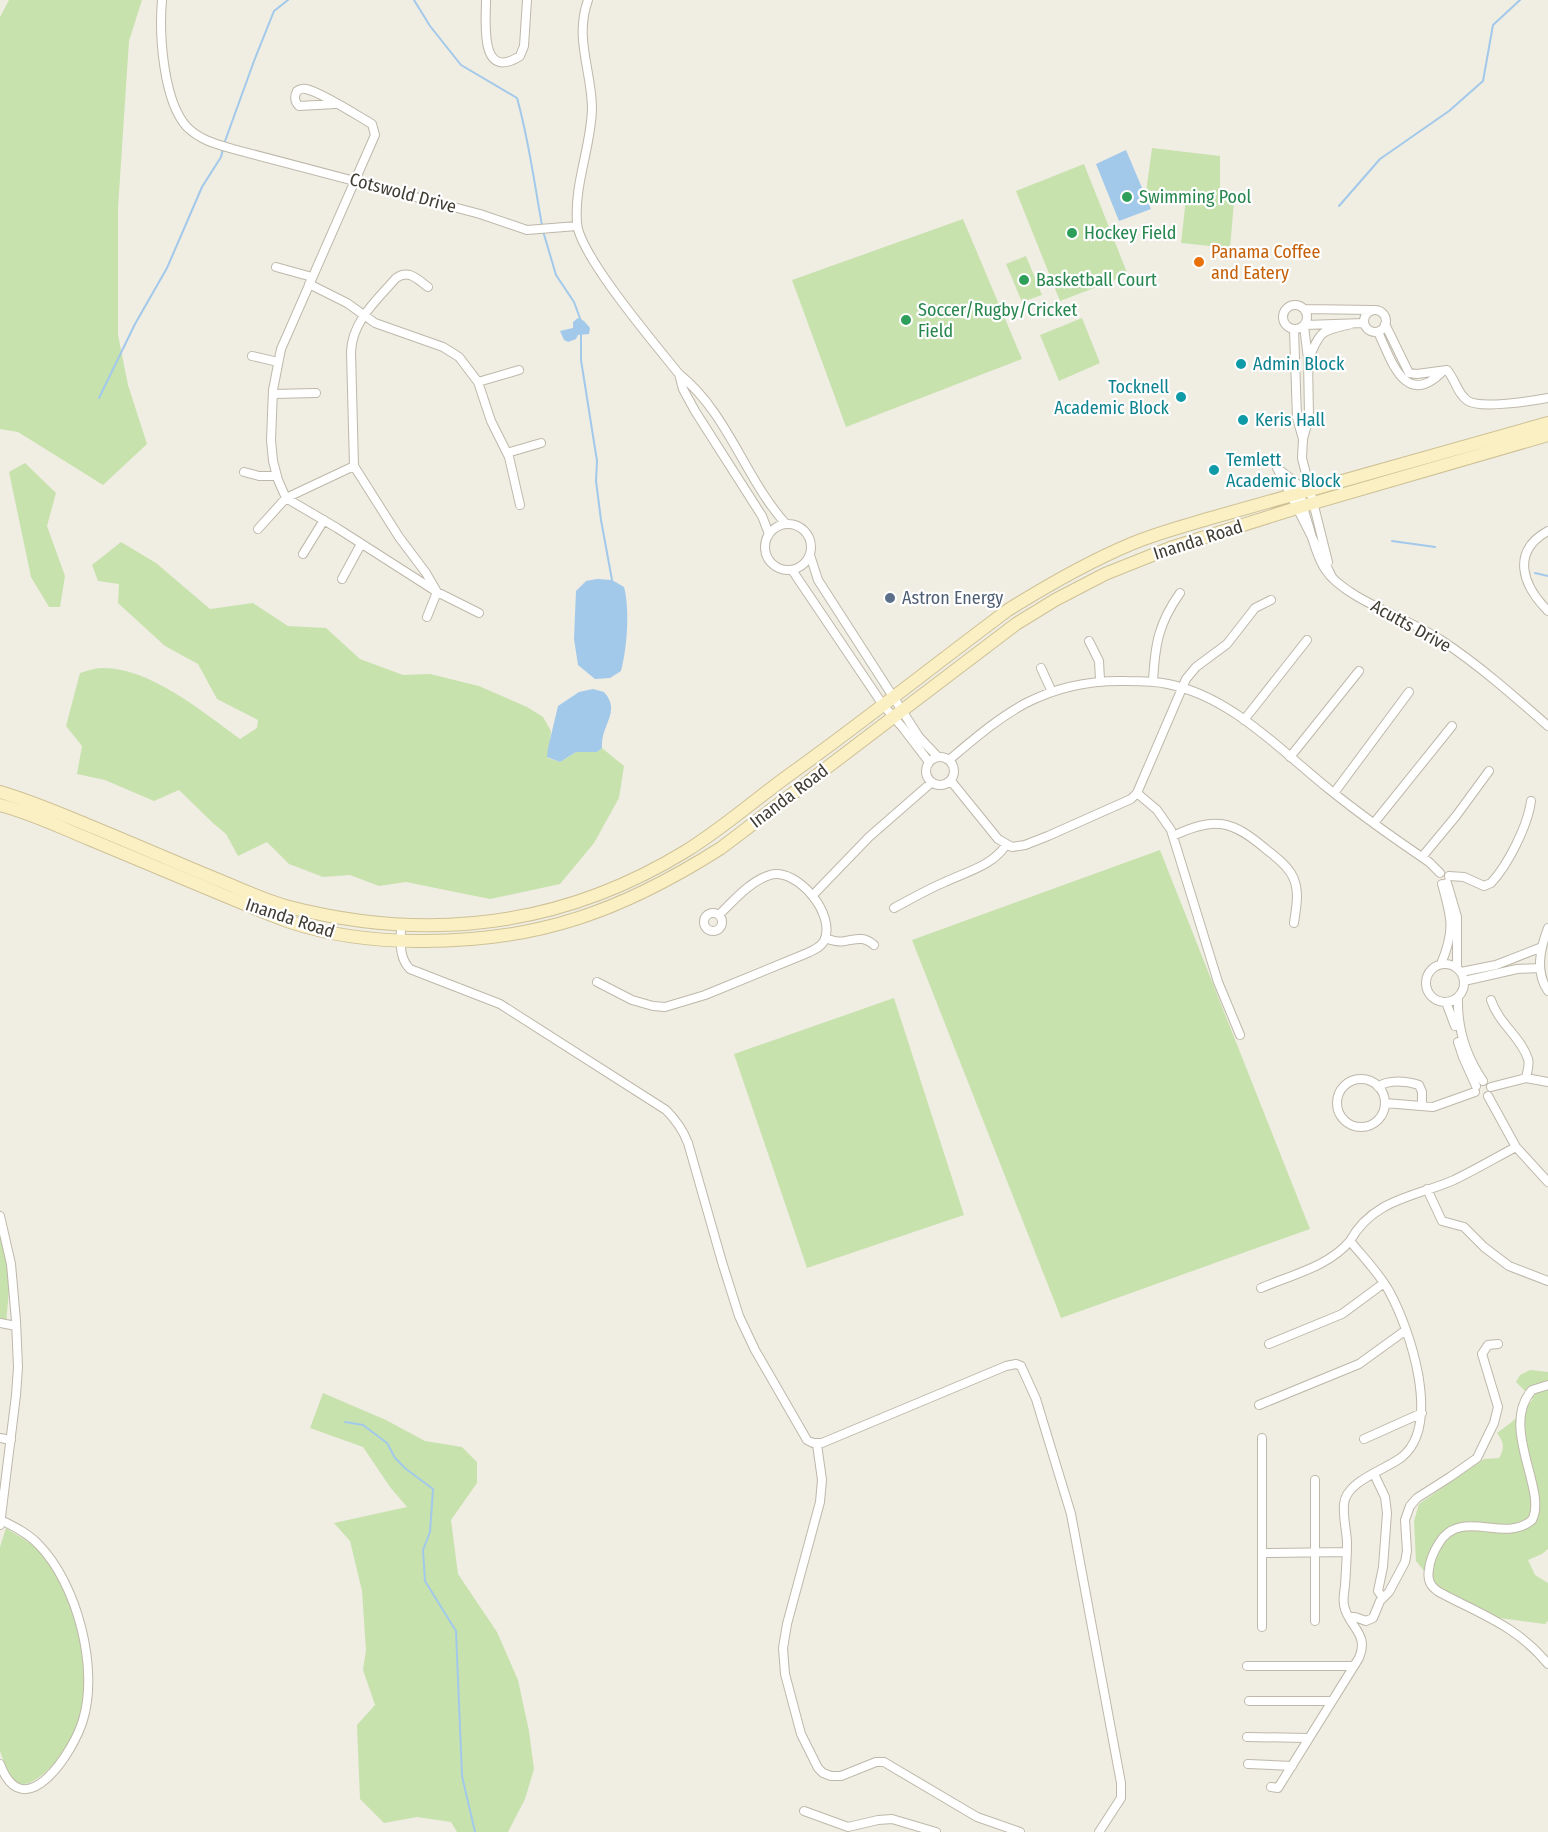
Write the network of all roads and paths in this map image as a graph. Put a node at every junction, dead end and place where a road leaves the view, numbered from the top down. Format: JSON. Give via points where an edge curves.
{"nodes":[{"id":1,"x":162,"y":0,"type":"edge"},
{"id":2,"x":486,"y":0,"type":"edge"},
{"id":3,"x":527,"y":0,"type":"edge"},
{"id":4,"x":588,"y":0,"type":"edge"},
{"id":5,"x":335,"y":104,"type":"dead end"},
{"id":6,"x":355,"y":180,"type":"junction"},
{"id":7,"x":577,"y":226,"type":"junction"},
{"id":8,"x":276,"y":267,"type":"dead end"},
{"id":9,"x":310,"y":280,"type":"junction"},
{"id":10,"x":428,"y":287,"type":"dead end"},
{"id":11,"x":1305,"y":309,"type":"junction"},
{"id":12,"x":1372,"y":310,"type":"junction"},
{"id":13,"x":363,"y":315,"type":"junction"},
{"id":14,"x":1364,"y":323,"type":"junction"},
{"id":15,"x":1351,"y":324,"type":"junction"},
{"id":16,"x":1385,"y":324,"type":"junction"},
{"id":17,"x":1305,"y":325,"type":"junction"},
{"id":18,"x":1294,"y":330,"type":"junction"},
{"id":19,"x":1378,"y":332,"type":"junction"},
{"id":20,"x":252,"y":356,"type":"dead end"},
{"id":21,"x":1308,"y":359,"type":"junction"},
{"id":22,"x":278,"y":362,"type":"junction"},
{"id":23,"x":519,"y":370,"type":"dead end"},
{"id":24,"x":1443,"y":371,"type":"junction"},
{"id":25,"x":679,"y":374,"type":"junction"},
{"id":26,"x":478,"y":382,"type":"junction"},
{"id":27,"x":316,"y":393,"type":"dead end"},
{"id":28,"x":273,"y":394,"type":"junction"},
{"id":29,"x":1548,"y":398,"type":"edge"},
{"id":30,"x":704,"y":400,"type":"junction"},
{"id":31,"x":693,"y":408,"type":"junction"},
{"id":32,"x":1548,"y":423,"type":"edge"},
{"id":33,"x":1548,"y":435,"type":"edge"},
{"id":34,"x":1303,"y":439,"type":"junction"},
{"id":35,"x":541,"y":443,"type":"dead end"},
{"id":36,"x":735,"y":447,"type":"junction"},
{"id":37,"x":507,"y":453,"type":"junction"},
{"id":38,"x":723,"y":455,"type":"junction"},
{"id":39,"x":354,"y":466,"type":"junction"},
{"id":40,"x":244,"y":472,"type":"dead end"},
{"id":41,"x":277,"y":476,"type":"junction"},
{"id":42,"x":1300,"y":492,"type":"junction"},
{"id":43,"x":286,"y":498,"type":"junction"},
{"id":44,"x":520,"y":506,"type":"dead end"},
{"id":45,"x":1303,"y":506,"type":"junction"},
{"id":46,"x":324,"y":520,"type":"junction"},
{"id":47,"x":786,"y":524,"type":"junction"},
{"id":48,"x":258,"y":529,"type":"dead end"},
{"id":49,"x":1548,"y":531,"type":"edge"},
{"id":50,"x":769,"y":534,"type":"junction"},
{"id":51,"x":361,"y":544,"type":"junction"},
{"id":52,"x":303,"y":554,"type":"dead end"},
{"id":53,"x":810,"y":555,"type":"junction"},
{"id":54,"x":417,"y":560,"type":"junction"},
{"id":55,"x":792,"y":570,"type":"junction"},
{"id":56,"x":404,"y":573,"type":"junction"},
{"id":57,"x":1332,"y":577,"type":"junction"},
{"id":58,"x":342,"y":579,"type":"dead end"},
{"id":59,"x":437,"y":592,"type":"junction"},
{"id":60,"x":1180,"y":593,"type":"dead end"},
{"id":61,"x":1271,"y":600,"type":"dead end"},
{"id":62,"x":1548,"y":611,"type":"edge"},
{"id":63,"x":479,"y":613,"type":"dead end"},
{"id":64,"x":427,"y":617,"type":"dead end"},
{"id":65,"x":1307,"y":640,"type":"dead end"},
{"id":66,"x":1089,"y":641,"type":"dead end"},
{"id":67,"x":1041,"y":668,"type":"dead end"},
{"id":68,"x":1359,"y":671,"type":"dead end"},
{"id":69,"x":1101,"y":680,"type":"junction"},
{"id":70,"x":1153,"y":681,"type":"junction"},
{"id":71,"x":1182,"y":688,"type":"junction"},
{"id":72,"x":1052,"y":692,"type":"junction"},
{"id":73,"x":1409,"y":692,"type":"dead end"},
{"id":74,"x":893,"y":697,"type":"junction"},
{"id":75,"x":883,"y":705,"type":"junction"},
{"id":76,"x":898,"y":714,"type":"junction"},
{"id":77,"x":1244,"y":720,"type":"junction"},
{"id":78,"x":1452,"y":726,"type":"dead end"},
{"id":79,"x":1548,"y":726,"type":"edge"},
{"id":80,"x":938,"y":757,"type":"junction"},
{"id":81,"x":1290,"y":757,"type":"junction"},
{"id":82,"x":950,"y":760,"type":"junction"},
{"id":83,"x":929,"y":762,"type":"junction"},
{"id":84,"x":1489,"y":771,"type":"dead end"},
{"id":85,"x":951,"y":781,"type":"junction"},
{"id":86,"x":932,"y":782,"type":"junction"},
{"id":87,"x":0,"y":792,"type":"edge"},
{"id":88,"x":1137,"y":793,"type":"junction"},
{"id":89,"x":1334,"y":793,"type":"junction"},
{"id":90,"x":1531,"y":801,"type":"dead end"},
{"id":91,"x":0,"y":805,"type":"edge"},
{"id":92,"x":1374,"y":823,"type":"junction"},
{"id":93,"x":1173,"y":836,"type":"junction"},
{"id":94,"x":1006,"y":845,"type":"junction"},
{"id":95,"x":1422,"y":857,"type":"junction"},
{"id":96,"x":1445,"y":879,"type":"junction"},
{"id":97,"x":814,"y":894,"type":"junction"},
{"id":98,"x":894,"y":908,"type":"dead end"},
{"id":99,"x":719,"y":915,"type":"dead end"},
{"id":100,"x":1294,"y":923,"type":"dead end"},
{"id":101,"x":401,"y":924,"type":"junction"},
{"id":102,"x":1548,"y":928,"type":"edge"},
{"id":103,"x":825,"y":938,"type":"junction"},
{"id":104,"x":401,"y":941,"type":"junction"},
{"id":105,"x":874,"y":945,"type":"dead end"},
{"id":106,"x":1542,"y":947,"type":"junction"},
{"id":107,"x":1441,"y":964,"type":"junction"},
{"id":108,"x":1540,"y":968,"type":"junction"},
{"id":109,"x":1460,"y":974,"type":"junction"},
{"id":110,"x":597,"y":982,"type":"dead end"},
{"id":111,"x":1548,"y":991,"type":"edge"},
{"id":112,"x":1458,"y":997,"type":"junction"},
{"id":113,"x":1491,"y":1000,"type":"dead end"},
{"id":114,"x":1446,"y":1002,"type":"junction"},
{"id":115,"x":1240,"y":1035,"type":"dead end"},
{"id":116,"x":1526,"y":1078,"type":"junction"},
{"id":117,"x":1548,"y":1082,"type":"edge"},
{"id":118,"x":1478,"y":1086,"type":"junction"},
{"id":119,"x":1378,"y":1087,"type":"junction"},
{"id":120,"x":1491,"y":1087,"type":"junction"},
{"id":121,"x":1488,"y":1096,"type":"junction"},
{"id":122,"x":1385,"y":1103,"type":"junction"},
{"id":123,"x":1422,"y":1106,"type":"junction"},
{"id":124,"x":1516,"y":1147,"type":"junction"},
{"id":125,"x":1548,"y":1182,"type":"edge"},
{"id":126,"x":1427,"y":1190,"type":"junction"},
{"id":127,"x":0,"y":1216,"type":"edge"},
{"id":128,"x":1350,"y":1241,"type":"junction"},
{"id":129,"x":1548,"y":1281,"type":"edge"},
{"id":130,"x":1384,"y":1283,"type":"junction"},
{"id":131,"x":1261,"y":1288,"type":"dead end"},
{"id":132,"x":0,"y":1323,"type":"edge"},
{"id":133,"x":16,"y":1326,"type":"junction"},
{"id":134,"x":1406,"y":1330,"type":"junction"},
{"id":135,"x":1269,"y":1344,"type":"dead end"},
{"id":136,"x":1498,"y":1344,"type":"dead end"},
{"id":137,"x":1548,"y":1385,"type":"edge"},
{"id":138,"x":1259,"y":1406,"type":"dead end"},
{"id":139,"x":1422,"y":1413,"type":"junction"},
{"id":140,"x":0,"y":1437,"type":"edge"},
{"id":141,"x":1262,"y":1438,"type":"dead end"},
{"id":142,"x":1364,"y":1439,"type":"dead end"},
{"id":143,"x":11,"y":1440,"type":"junction"},
{"id":144,"x":817,"y":1444,"type":"junction"},
{"id":145,"x":1374,"y":1474,"type":"junction"},
{"id":146,"x":1315,"y":1480,"type":"dead end"},
{"id":147,"x":1,"y":1522,"type":"edge"},
{"id":148,"x":1347,"y":1552,"type":"junction"},
{"id":149,"x":1262,"y":1553,"type":"junction"},
{"id":150,"x":1316,"y":1553,"type":"junction"},
{"id":151,"x":1383,"y":1598,"type":"junction"},
{"id":152,"x":1350,"y":1617,"type":"junction"},
{"id":153,"x":1315,"y":1621,"type":"dead end"},
{"id":154,"x":1262,"y":1627,"type":"dead end"},
{"id":155,"x":1548,"y":1664,"type":"edge"},
{"id":156,"x":1247,"y":1666,"type":"dead end"},
{"id":157,"x":1353,"y":1666,"type":"junction"},
{"id":158,"x":1249,"y":1701,"type":"dead end"},
{"id":159,"x":1331,"y":1701,"type":"junction"},
{"id":160,"x":1247,"y":1737,"type":"dead end"},
{"id":161,"x":1309,"y":1738,"type":"junction"},
{"id":162,"x":0,"y":1764,"type":"edge"},
{"id":163,"x":1248,"y":1764,"type":"dead end"},
{"id":164,"x":1292,"y":1766,"type":"junction"},
{"id":165,"x":1271,"y":1786,"type":"dead end"},
{"id":166,"x":804,"y":1811,"type":"dead end"},
{"id":167,"x":936,"y":1832,"type":"edge"},
{"id":168,"x":1020,"y":1832,"type":"edge"},
{"id":169,"x":1099,"y":1832,"type":"edge"}],
"edges":[{"from":1,"to":6,"type":"street","name":"Cotswold Drive","via":[[165,66],[174,105],[188,128],[216,144]]},
{"from":2,"to":3,"type":"street","via":[[489,53],[505,62],[520,56],[524,46]]},
{"from":4,"to":7,"type":"street","via":[[582,48],[592,108],[579,186]]},
{"from":5,"to":6,"type":"street","via":[[372,124],[375,130]]},
{"from":6,"to":7,"type":"street","name":"Cotswold Drive","via":[[519,228]]},
{"from":6,"to":9,"type":"street"},
{"from":7,"to":25,"type":"street","via":[[590,256]]},
{"from":8,"to":9,"type":"street"},
{"from":9,"to":13,"type":"street"},
{"from":9,"to":22,"type":"street"},
{"from":10,"to":13,"type":"street","via":[[411,275],[401,274]]},
{"from":11,"to":12,"type":"street"},
{"from":11,"to":17,"type":"street"},
{"from":11,"to":18,"type":"street","via":[[1294,305],[1284,311],[1284,322]]},
{"from":12,"to":14,"type":"street","via":[[1365,315]]},
{"from":12,"to":16,"type":"street","via":[[1382,313]]},
{"from":13,"to":26,"type":"street","via":[[397,332],[443,347],[459,357]]},
{"from":13,"to":39,"type":"street","via":[[351,341]]},
{"from":14,"to":15,"type":"street"},
{"from":14,"to":19,"type":"street","via":[[1371,332]]},
{"from":15,"to":17,"type":"street"},
{"from":15,"to":21,"type":"street","via":[[1322,333]]},
{"from":16,"to":19,"type":"street"},
{"from":16,"to":24,"type":"street","via":[[1409,373]]},
{"from":17,"to":18,"type":"street"},
{"from":17,"to":21,"type":"street"},
{"from":18,"to":34,"type":"street","via":[[1297,418]]},
{"from":19,"to":24,"type":"street","via":[[1404,381],[1428,382]]},
{"from":20,"to":22,"type":"street"},
{"from":21,"to":34,"type":"street","via":[[1309,417]]},
{"from":22,"to":28,"type":"street"},
{"from":23,"to":26,"type":"street"},
{"from":24,"to":29,"type":"street","via":[[1447,369],[1469,402]]},
{"from":25,"to":30,"type":"street"},
{"from":25,"to":31,"type":"street"},
{"from":26,"to":37,"type":"street"},
{"from":27,"to":28,"type":"street"},
{"from":28,"to":41,"type":"street","via":[[271,440]]},
{"from":30,"to":31,"type":"street"},
{"from":30,"to":36,"type":"street"},
{"from":31,"to":38,"type":"street"},
{"from":32,"to":42,"type":"main road","name":"Inanda Road"},
{"from":33,"to":45,"type":"main road","name":"Inanda Road"},
{"from":34,"to":57,"type":"street","via":[[1302,458]]},
{"from":35,"to":37,"type":"street"},
{"from":36,"to":38,"type":"street"},
{"from":36,"to":47,"type":"street"},
{"from":37,"to":44,"type":"street"},
{"from":38,"to":50,"type":"street","via":[[762,516]]},
{"from":39,"to":43,"type":"street"},
{"from":39,"to":54,"type":"street"},
{"from":40,"to":41,"type":"street"},
{"from":41,"to":43,"type":"street"},
{"from":42,"to":45,"type":"street","name":"Acutts Drive"},
{"from":42,"to":57,"type":"street","via":[[1301,487],[1277,468]]},
{"from":42,"to":74,"type":"main road","name":"Inanda Road","via":[[1160,533],[1061,578],[1008,610]]},
{"from":43,"to":46,"type":"street"},
{"from":43,"to":48,"type":"street"},
{"from":45,"to":57,"type":"street","name":"Acutts Drive","via":[[1318,556]]},
{"from":45,"to":76,"type":"main road","name":"Inanda Road","via":[[1138,559],[1071,591],[1016,624]]},
{"from":46,"to":51,"type":"street"},
{"from":46,"to":52,"type":"street"},
{"from":47,"to":50,"type":"street"},
{"from":47,"to":53,"type":"street","via":[[807,533],[812,547]]},
{"from":49,"to":62,"type":"street","via":[[1529,549],[1524,568],[1529,588]]},
{"from":50,"to":55,"type":"street","via":[[765,549],[771,563]]},
{"from":51,"to":56,"type":"street"},
{"from":51,"to":58,"type":"street"},
{"from":53,"to":55,"type":"street","via":[[803,565]]},
{"from":53,"to":74,"type":"street","via":[[818,580]]},
{"from":54,"to":56,"type":"street"},
{"from":54,"to":59,"type":"street"},
{"from":55,"to":75,"type":"street"},
{"from":56,"to":59,"type":"street"},
{"from":57,"to":79,"type":"street","name":"Acutts Drive","via":[[1357,596],[1440,640]]},
{"from":59,"to":63,"type":"street"},
{"from":59,"to":64,"type":"street"},
{"from":60,"to":70,"type":"street","via":[[1164,618],[1158,637]]},
{"from":61,"to":71,"type":"street","via":[[1255,608],[1227,644],[1194,669]]},
{"from":65,"to":77,"type":"street"},
{"from":66,"to":69,"type":"street","via":[[1099,661]]},
{"from":67,"to":72,"type":"street"},
{"from":68,"to":81,"type":"street"},
{"from":69,"to":70,"type":"street"},
{"from":69,"to":72,"type":"street"},
{"from":70,"to":71,"type":"street"},
{"from":71,"to":77,"type":"street"},
{"from":71,"to":88,"type":"street"},
{"from":72,"to":82,"type":"street","via":[[1001,718]]},
{"from":73,"to":89,"type":"street"},
{"from":74,"to":75,"type":"main road","name":"Inanda Road"},
{"from":74,"to":76,"type":"street"},
{"from":75,"to":76,"type":"street"},
{"from":75,"to":101,"type":"main road","name":"Inanda Road","via":[[706,838],[627,883],[510,920],[444,926]]},
{"from":76,"to":80,"type":"street"},
{"from":76,"to":83,"type":"street"},
{"from":76,"to":104,"type":"main road","name":"Inanda Road","via":[[721,848],[641,894],[590,915],[517,934]]},
{"from":77,"to":81,"type":"street"},
{"from":78,"to":92,"type":"street"},
{"from":80,"to":82,"type":"street"},
{"from":80,"to":83,"type":"street"},
{"from":81,"to":89,"type":"street"},
{"from":82,"to":85,"type":"street","via":[[954,768]]},
{"from":83,"to":86,"type":"street","via":[[926,773]]},
{"from":84,"to":95,"type":"street"},
{"from":85,"to":86,"type":"street","via":[[940,785]]},
{"from":85,"to":94,"type":"street"},
{"from":86,"to":97,"type":"street","via":[[861,845]]},
{"from":87,"to":101,"type":"main road","name":"Inanda Road","via":[[286,906],[366,923]]},
{"from":88,"to":93,"type":"street","via":[[1157,810]]},
{"from":88,"to":94,"type":"street","via":[[1029,844]]},
{"from":89,"to":92,"type":"street"},
{"from":90,"to":96,"type":"street","via":[[1527,822],[1491,883],[1484,886],[1464,877]]},
{"from":91,"to":104,"type":"main road","name":"Inanda Road","via":[[290,922],[346,936]]},
{"from":92,"to":95,"type":"street"},
{"from":93,"to":100,"type":"street","via":[[1194,827],[1220,823],[1250,836],[1293,877],[1297,899]]},
{"from":93,"to":115,"type":"street","via":[[1218,982]]},
{"from":94,"to":98,"type":"street","via":[[987,863]]},
{"from":95,"to":96,"type":"street"},
{"from":96,"to":107,"type":"street","via":[[1451,933]]},
{"from":96,"to":109,"type":"street","via":[[1457,916]]},
{"from":97,"to":99,"type":"street","via":[[785,875],[769,875]]},
{"from":97,"to":103,"type":"street","via":[[825,920]]},
{"from":101,"to":104,"type":"street"},
{"from":102,"to":106,"type":"street"},
{"from":103,"to":105,"type":"street","via":[[842,942],[857,937]]},
{"from":103,"to":110,"type":"street","via":[[805,954],[665,1007],[632,1000]]},
{"from":104,"to":144,"type":"street","via":[[403,959],[410,969],[500,1004],[674,1118],[688,1143],[742,1322],[804,1437]]},
{"from":106,"to":108,"type":"street"},
{"from":106,"to":109,"type":"street"},
{"from":107,"to":109,"type":"street"},
{"from":107,"to":114,"type":"street","via":[[1426,976],[1426,989],[1434,999]]},
{"from":108,"to":109,"type":"street"},
{"from":108,"to":111,"type":"street","via":[[1540,978]]},
{"from":109,"to":112,"type":"street"},
{"from":112,"to":114,"type":"street"},
{"from":112,"to":118,"type":"street","via":[[1462,1038]]},
{"from":113,"to":116,"type":"street","via":[[1528,1059]]},
{"from":114,"to":118,"type":"street","via":[[1461,1053]]},
{"from":116,"to":117,"type":"street"},
{"from":116,"to":120,"type":"street"},
{"from":118,"to":120,"type":"street","via":[[1489,1083]]},
{"from":118,"to":121,"type":"street","via":[[1482,1098]]},
{"from":118,"to":123,"type":"street","via":[[1437,1106]]},
{"from":119,"to":122,"type":"street"},
{"from":119,"to":122,"type":"street","via":[[1363,1080],[1349,1083],[1340,1093],[1340,1114],[1349,1124],[1363,1127],[1381,1116]]},
{"from":119,"to":123,"type":"street","via":[[1385,1083],[1419,1084]]},
{"from":120,"to":121,"type":"street"},
{"from":121,"to":124,"type":"street"},
{"from":122,"to":123,"type":"street"},
{"from":124,"to":125,"type":"street"},
{"from":124,"to":126,"type":"street"},
{"from":126,"to":128,"type":"street","via":[[1380,1209]]},
{"from":126,"to":129,"type":"street","via":[[1442,1221],[1464,1227],[1509,1266]]},
{"from":127,"to":133,"type":"street","via":[[11,1264]]},
{"from":128,"to":130,"type":"street"},
{"from":128,"to":131,"type":"street","via":[[1324,1261]]},
{"from":130,"to":134,"type":"street"},
{"from":130,"to":135,"type":"street","via":[[1342,1314]]},
{"from":132,"to":133,"type":"street"},
{"from":133,"to":143,"type":"street","via":[[18,1367]]},
{"from":134,"to":138,"type":"street","via":[[1359,1364]]},
{"from":134,"to":139,"type":"street"},
{"from":136,"to":151,"type":"street","via":[[1488,1345],[1482,1353],[1498,1410],[1481,1451],[1477,1458],[1412,1503],[1405,1520],[1405,1562]]},
{"from":137,"to":155,"type":"street","via":[[1532,1390],[1524,1405],[1526,1442],[1541,1491],[1542,1503],[1536,1515],[1516,1527],[1452,1529],[1439,1544],[1428,1573],[1431,1585],[1439,1592],[1512,1630]]},
{"from":139,"to":142,"type":"street"},
{"from":139,"to":145,"type":"street","via":[[1410,1448]]},
{"from":140,"to":143,"type":"street"},
{"from":141,"to":149,"type":"street"},
{"from":143,"to":147,"type":"street"},
{"from":144,"to":168,"type":"street","via":[[822,1480],[820,1502],[787,1624],[783,1664],[801,1734],[818,1768],[831,1776],[841,1776],[884,1762],[977,1817]]},
{"from":144,"to":169,"type":"street","via":[[1006,1366],[1021,1366],[1036,1399],[1071,1514],[1121,1783],[1121,1798]]},
{"from":145,"to":148,"type":"street","via":[[1355,1485],[1346,1496]]},
{"from":145,"to":151,"type":"street","via":[[1386,1501],[1385,1551],[1378,1591]]},
{"from":146,"to":150,"type":"street"},
{"from":147,"to":162,"type":"street","via":[[34,1540],[55,1564],[74,1605],[88,1677],[77,1737],[47,1778],[32,1788],[20,1788],[6,1777]]},
{"from":148,"to":150,"type":"street"},
{"from":148,"to":152,"type":"street","via":[[1344,1599]]},
{"from":149,"to":150,"type":"street"},
{"from":149,"to":154,"type":"street"},
{"from":150,"to":153,"type":"street"},
{"from":151,"to":152,"type":"street","via":[[1371,1620]]},
{"from":152,"to":157,"type":"street","via":[[1363,1645]]},
{"from":156,"to":157,"type":"street"},
{"from":157,"to":159,"type":"street"},
{"from":158,"to":159,"type":"street"},
{"from":159,"to":161,"type":"street"},
{"from":160,"to":161,"type":"street"},
{"from":161,"to":164,"type":"street"},
{"from":163,"to":164,"type":"street"},
{"from":164,"to":165,"type":"street","via":[[1278,1788]]},
{"from":166,"to":167,"type":"street","via":[[848,1827],[892,1819]]}]}
